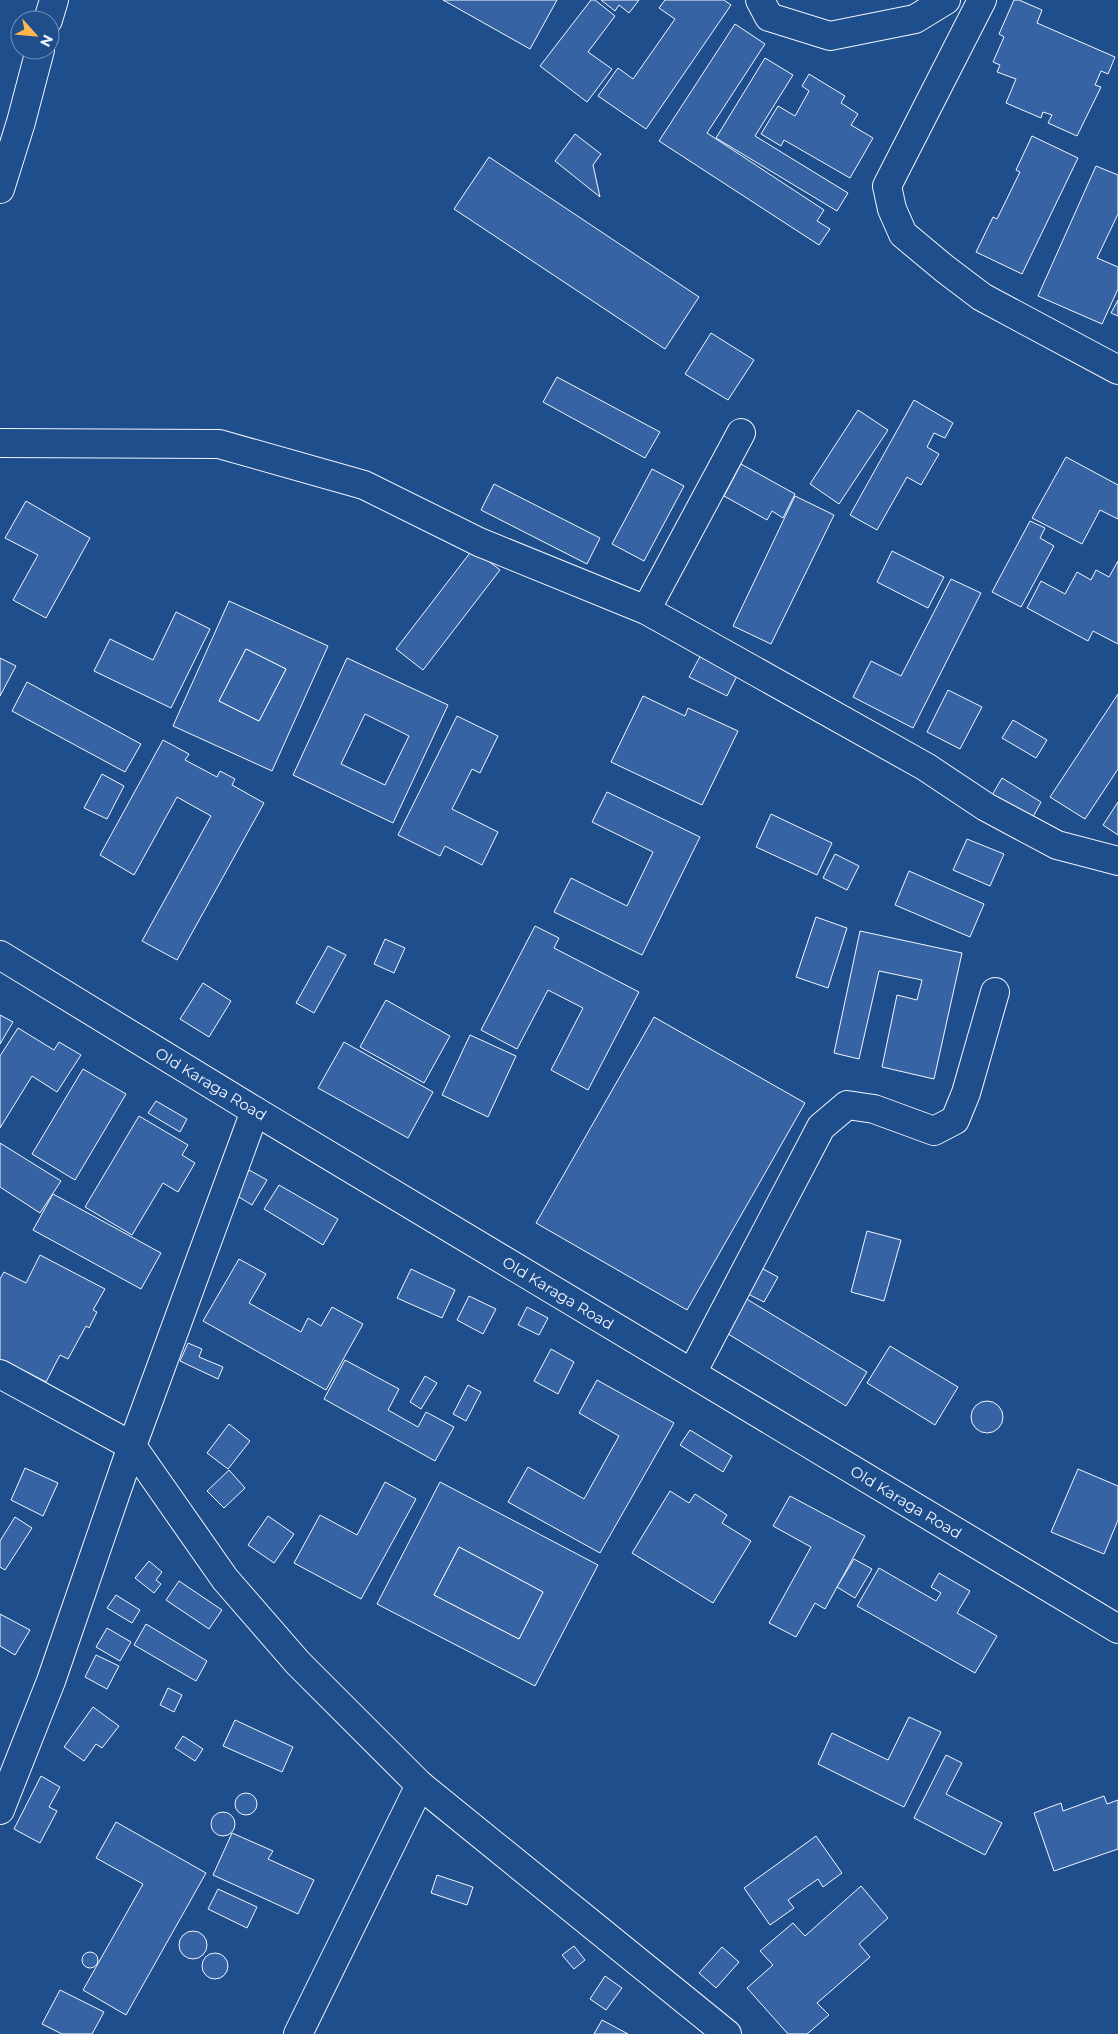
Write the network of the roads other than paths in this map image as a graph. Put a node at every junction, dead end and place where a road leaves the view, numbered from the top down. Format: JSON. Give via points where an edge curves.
{"nodes":[{"id":1,"x":760,"y":0,"type":"edge"},
{"id":2,"x":946,"y":0,"type":"edge"},
{"id":3,"x":982,"y":0,"type":"edge"},
{"id":4,"x":37,"y":60,"type":"edge"},
{"id":5,"x":0,"y":189,"type":"edge"},
{"id":6,"x":1118,"y":370,"type":"edge"},
{"id":7,"x":741,"y":433,"type":"dead end"},
{"id":8,"x":0,"y":443,"type":"edge"},
{"id":9,"x":646,"y":610,"type":"junction"},
{"id":10,"x":1118,"y":861,"type":"edge"},
{"id":11,"x":0,"y":955,"type":"edge"},
{"id":12,"x":995,"y":992,"type":"dead end"},
{"id":13,"x":255,"y":1111,"type":"junction"},
{"id":14,"x":692,"y":1373,"type":"junction"},
{"id":15,"x":0,"y":1374,"type":"edge"},
{"id":16,"x":132,"y":1446,"type":"junction"},
{"id":17,"x":1118,"y":1630,"type":"edge"},
{"id":18,"x":420,"y":1785,"type":"junction"},
{"id":19,"x":0,"y":1810,"type":"edge"},
{"id":20,"x":298,"y":2034,"type":"edge"},
{"id":21,"x":727,"y":2034,"type":"edge"}],
"edges":[{"from":1,"to":2,"type":"street","via":[[769,17],[830,36],[915,19]]},
{"from":3,"to":6,"type":"street","via":[[887,186],[892,209],[903,234],[982,297]]},
{"from":4,"to":5,"type":"street"},
{"from":7,"to":9,"type":"street"},
{"from":8,"to":9,"type":"street","via":[[219,444],[364,485],[478,542]]},
{"from":9,"to":10,"type":"street","via":[[926,767],[986,807],[1049,841]]},
{"from":11,"to":13,"type":"street","name":"Old Karaga Road"},
{"from":12,"to":14,"type":"street","via":[[955,1120],[934,1131],[874,1109],[848,1105],[821,1127]]},
{"from":13,"to":14,"type":"street","name":"Old Karaga Road"},
{"from":13,"to":16,"type":"street"},
{"from":14,"to":17,"type":"street","name":"Old Karaga Road"},
{"from":15,"to":16,"type":"street"},
{"from":16,"to":18,"type":"street","via":[[225,1579],[298,1663]]},
{"from":16,"to":19,"type":"street","via":[[51,1681]]},
{"from":18,"to":20,"type":"street"},
{"from":18,"to":21,"type":"street"}]}
